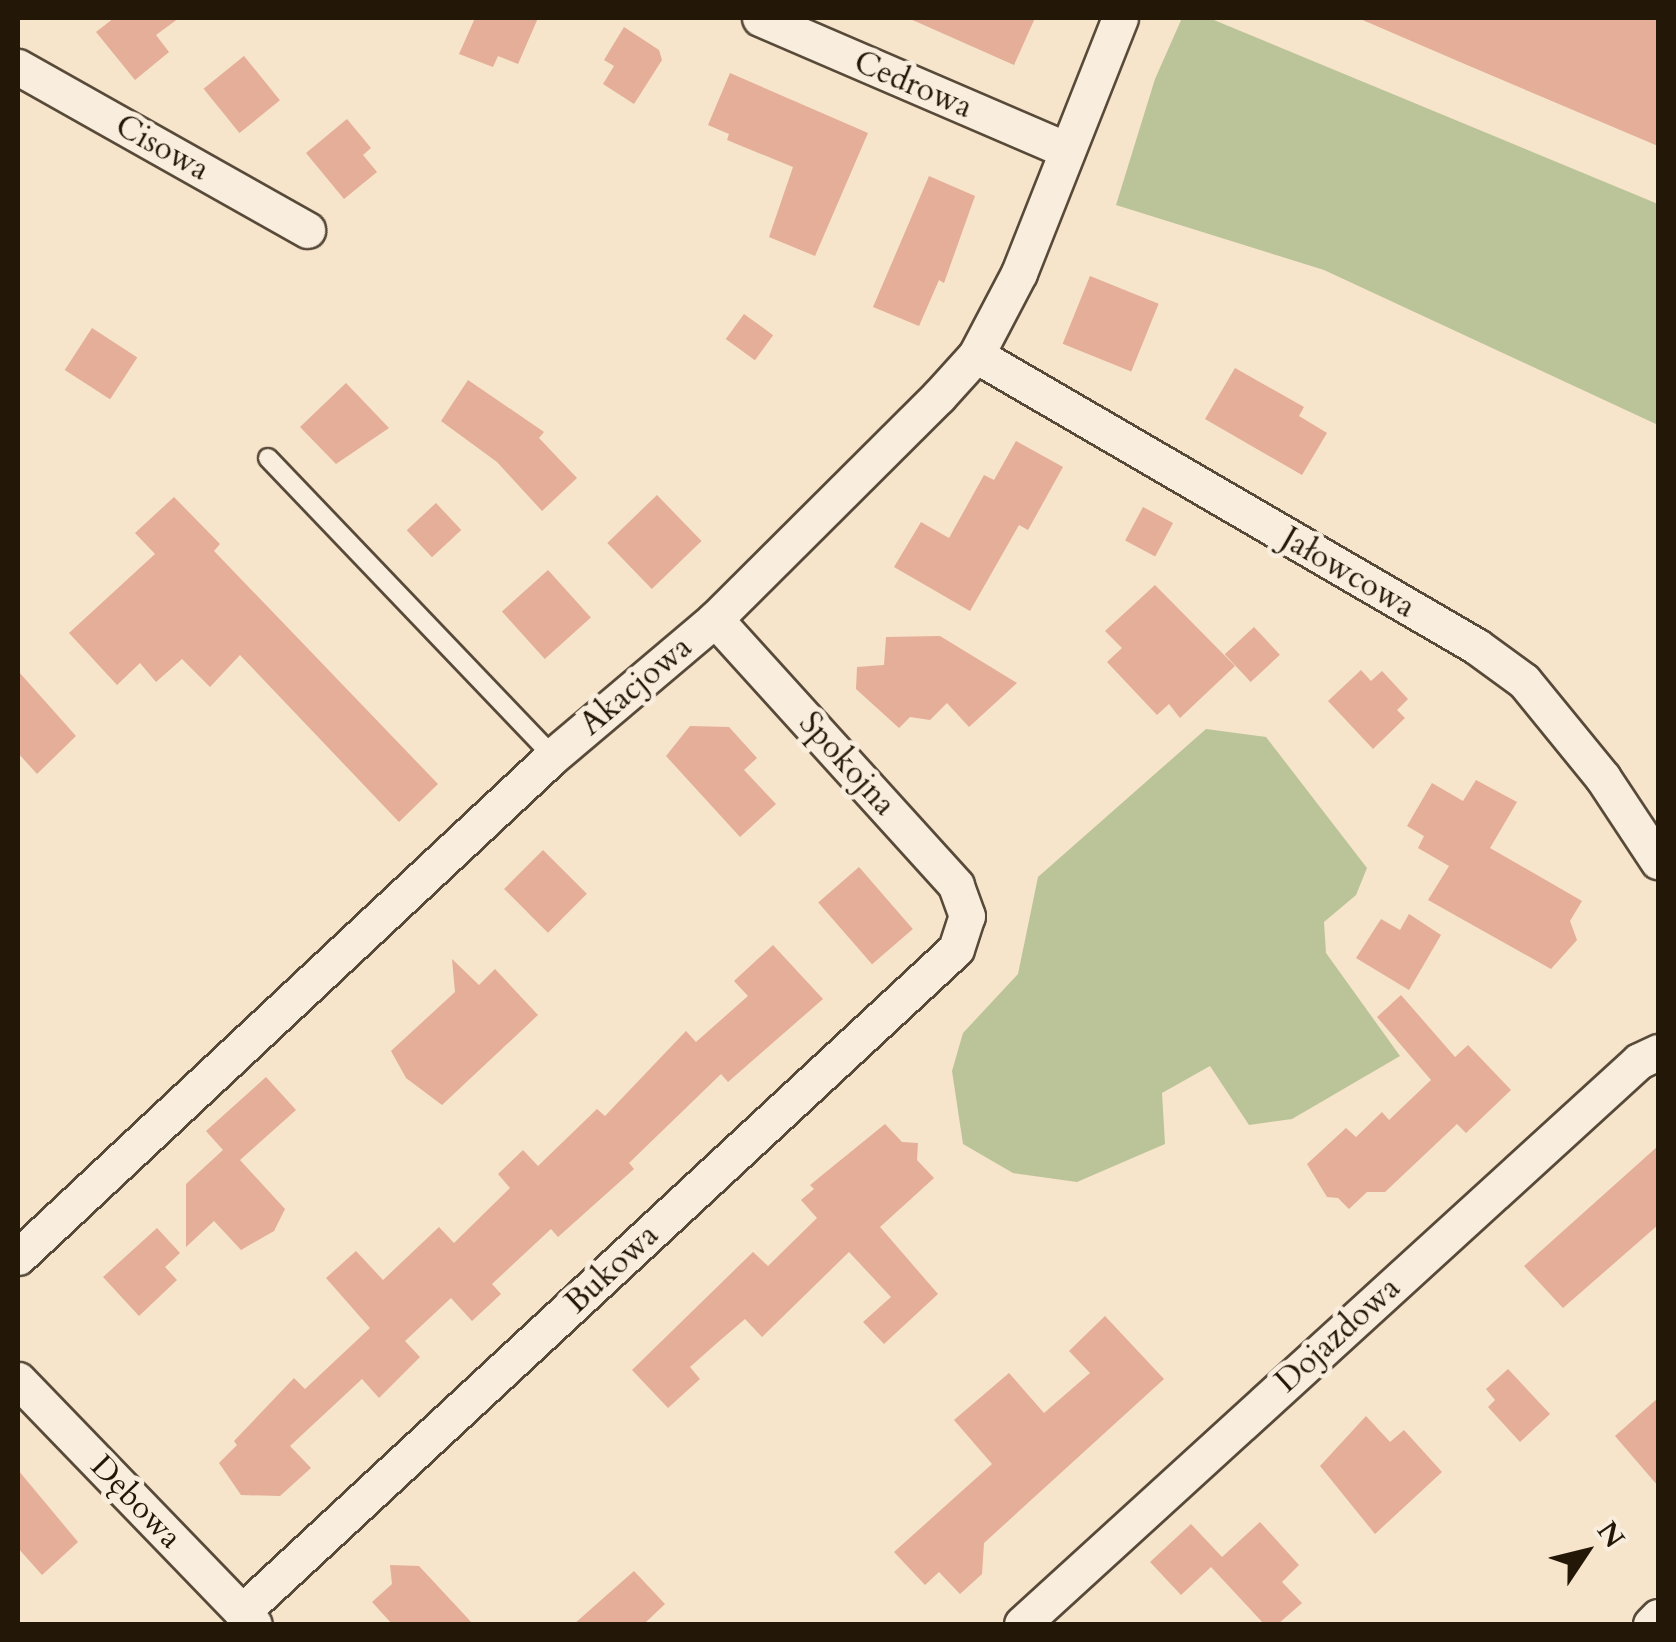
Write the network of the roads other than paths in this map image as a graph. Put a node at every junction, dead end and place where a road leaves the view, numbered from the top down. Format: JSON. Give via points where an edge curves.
{"nodes":[{"id":1,"x":760,"y":18,"type":"edge"},
{"id":2,"x":1120,"y":18,"type":"edge"},
{"id":3,"x":18,"y":67,"type":"edge"},
{"id":4,"x":1066,"y":150,"type":"junction"},
{"id":5,"x":307,"y":230,"type":"dead end"},
{"id":6,"x":976,"y":355,"type":"junction"},
{"id":7,"x":268,"y":458,"type":"dead end"},
{"id":8,"x":715,"y":619,"type":"junction"},
{"id":9,"x":553,"y":756,"type":"junction"},
{"id":10,"x":1658,"y":861,"type":"edge"},
{"id":11,"x":967,"y":916,"type":"joint"},
{"id":12,"x":1658,"y":1052,"type":"edge"},
{"id":13,"x":18,"y":1257,"type":"edge"},
{"id":14,"x":18,"y":1380,"type":"edge"},
{"id":15,"x":1658,"y":1617,"type":"edge"},
{"id":16,"x":248,"y":1618,"type":"edge"},
{"id":17,"x":1022,"y":1624,"type":"edge"},
{"id":18,"x":1651,"y":1624,"type":"edge"}],
"edges":[{"from":1,"to":4,"type":"street","name":"Cedrowa"},
{"from":2,"to":4,"type":"street","name":"Akacjowa"},
{"from":3,"to":5,"type":"street","name":"Cisowa"},
{"from":4,"to":6,"type":"street","name":"Akacjowa","via":[[1019,273]]},
{"from":6,"to":8,"type":"street","name":"Akacjowa"},
{"from":6,"to":10,"type":"street","name":"Jałowcowa","via":[[1476,646],[1524,682],[1603,778]]},
{"from":7,"to":9,"type":"lane"},
{"from":8,"to":9,"type":"street","name":"Akacjowa"},
{"from":8,"to":11,"type":"street","name":"Spokojna","via":[[956,885]]},
{"from":9,"to":13,"type":"street","name":"Akacjowa"},
{"from":11,"to":16,"type":"street","name":"Bukowa","via":[[956,949]]},
{"from":12,"to":17,"type":"street","name":"Dojazdowa","via":[[1639,1061]]},
{"from":14,"to":16,"type":"street","name":"Dębowa"},
{"from":15,"to":18,"type":"street"}]}
